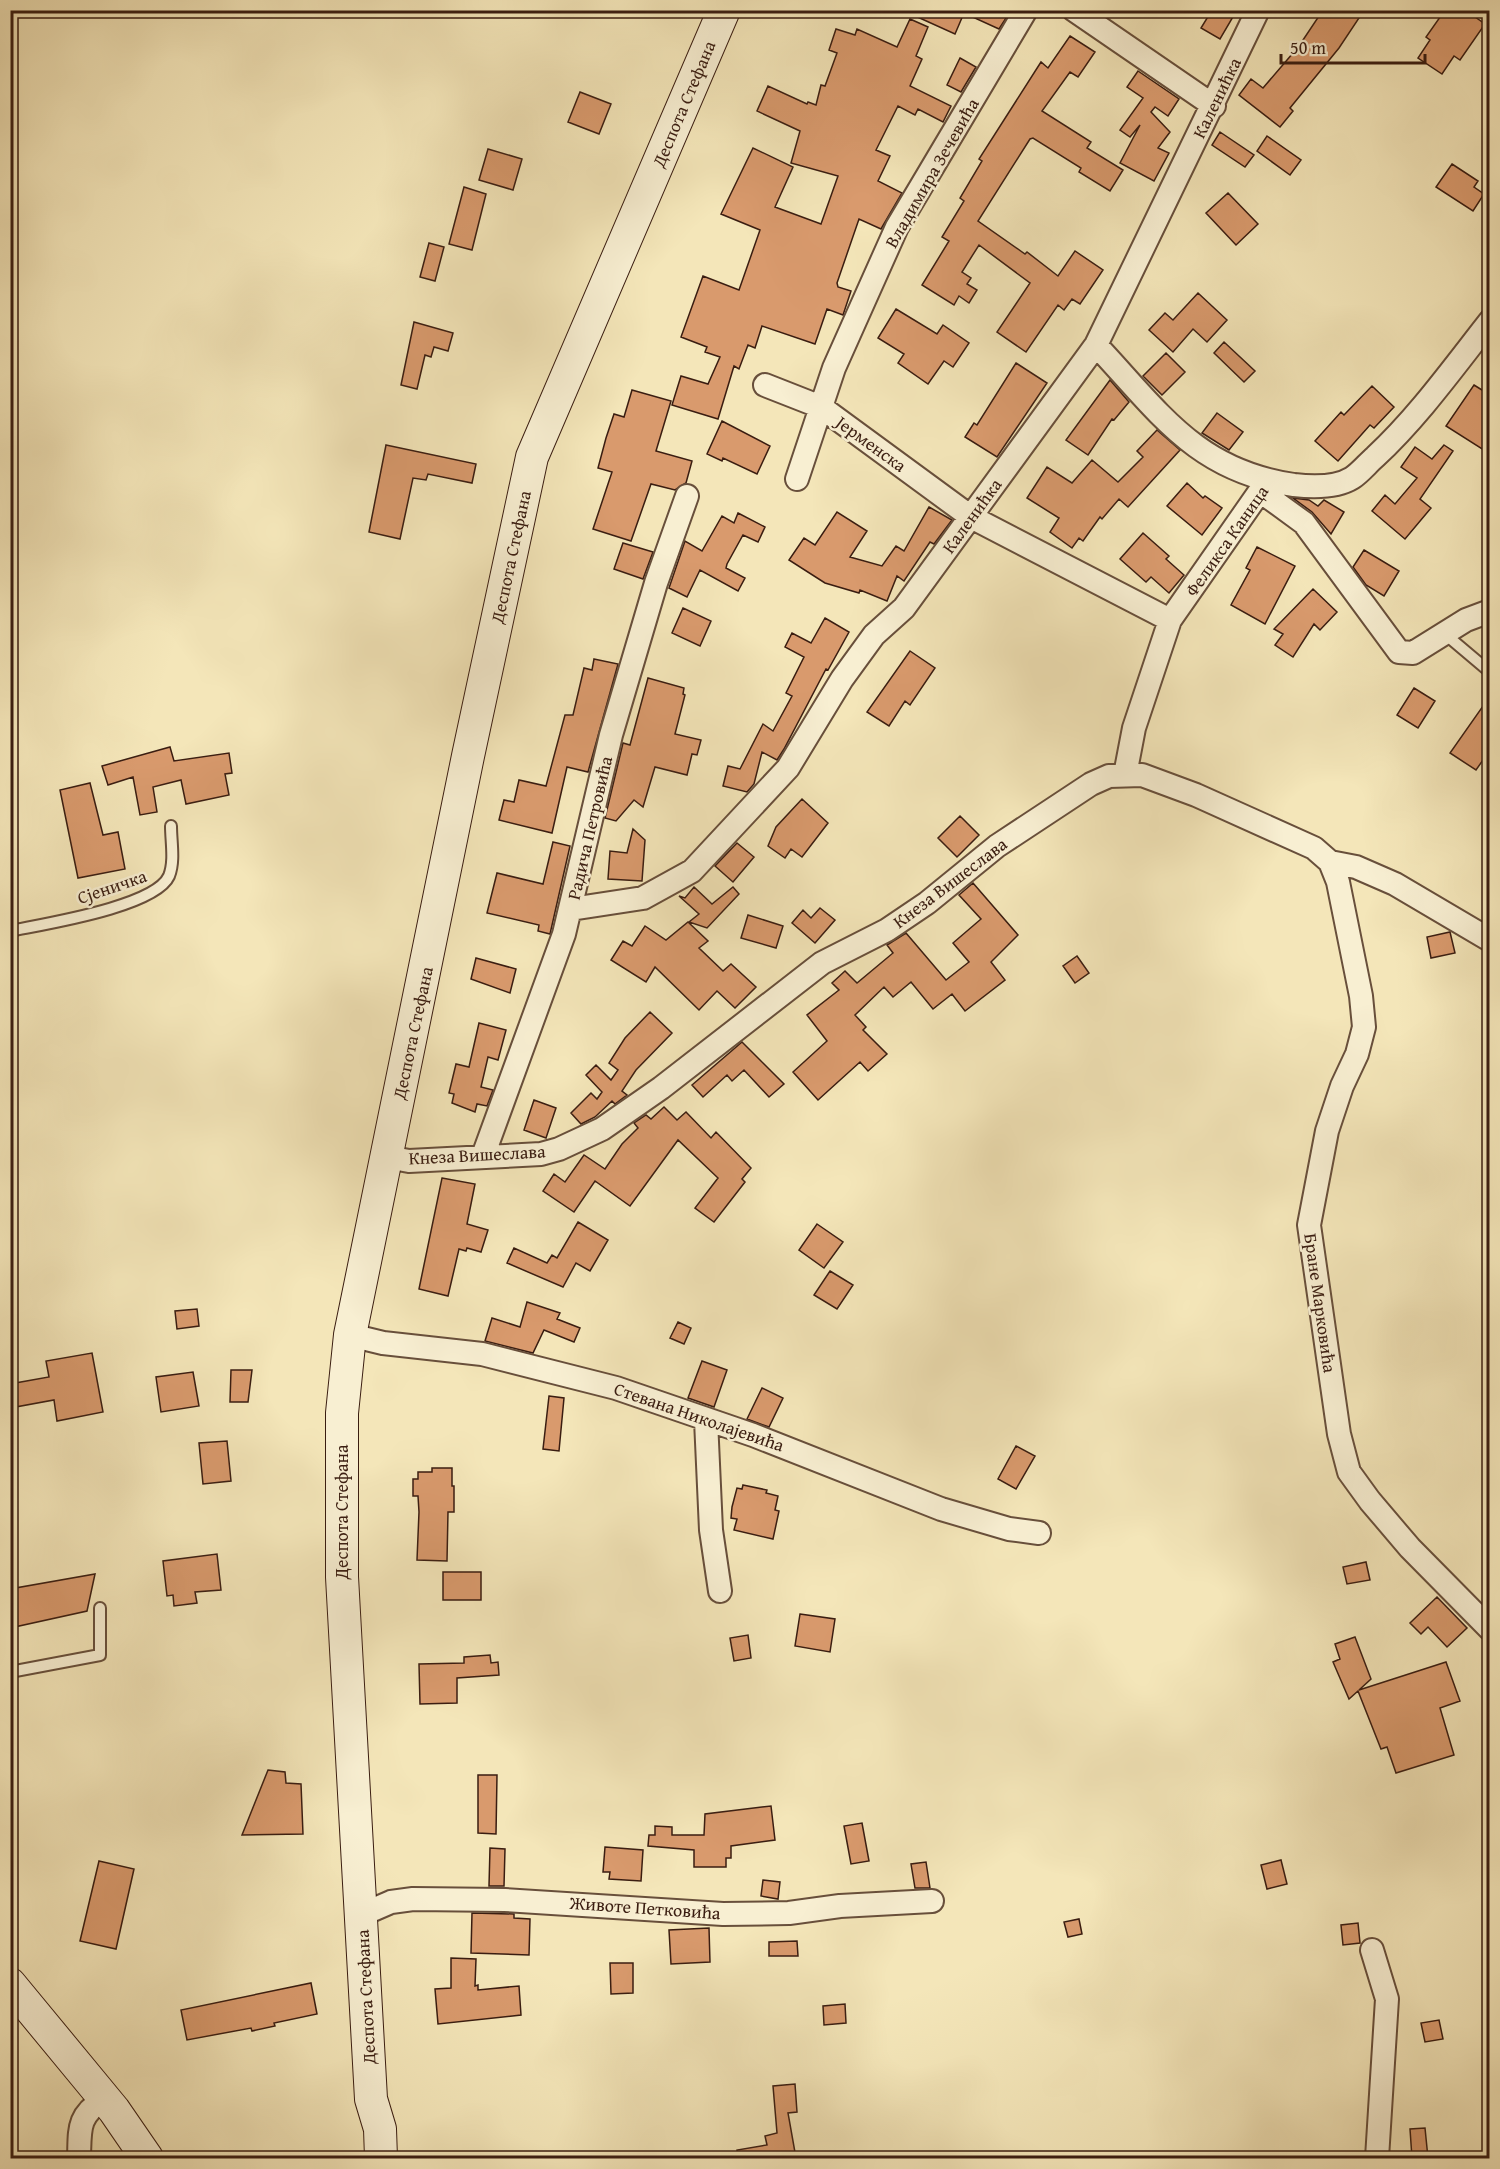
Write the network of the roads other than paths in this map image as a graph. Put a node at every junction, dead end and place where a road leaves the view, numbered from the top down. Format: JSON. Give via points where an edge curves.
{"nodes":[{"id":1,"x":724,"y":10,"type":"edge"},
{"id":2,"x":1026,"y":10,"type":"edge"},
{"id":3,"x":1074,"y":10,"type":"edge"},
{"id":4,"x":1258,"y":10,"type":"edge"},
{"id":5,"x":1214,"y":106,"type":"junction"},
{"id":6,"x":1490,"y":321,"type":"edge"},
{"id":7,"x":1095,"y":345,"type":"junction"},
{"id":8,"x":765,"y":385,"type":"dead end"},
{"id":9,"x":821,"y":407,"type":"junction"},
{"id":10,"x":796,"y":479,"type":"dead end"},
{"id":11,"x":1263,"y":486,"type":"junction"},
{"id":12,"x":687,"y":496,"type":"dead end"},
{"id":13,"x":971,"y":516,"type":"junction"},
{"id":14,"x":1490,"y":611,"type":"edge"},
{"id":15,"x":1170,"y":620,"type":"junction"},
{"id":16,"x":1445,"y":634,"type":"junction"},
{"id":17,"x":1490,"y":672,"type":"edge"},
{"id":18,"x":1125,"y":775,"type":"junction"},
{"id":19,"x":171,"y":826,"type":"dead end"},
{"id":20,"x":1330,"y":862,"type":"junction"},
{"id":21,"x":571,"y":909,"type":"junction"},
{"id":22,"x":10,"y":931,"type":"edge"},
{"id":23,"x":1490,"y":940,"type":"edge"},
{"id":24,"x":483,"y":1156,"type":"junction"},
{"id":25,"x":387,"y":1157,"type":"junction"},
{"id":26,"x":350,"y":1335,"type":"junction"},
{"id":27,"x":706,"y":1420,"type":"junction"},
{"id":28,"x":1039,"y":1533,"type":"dead end"},
{"id":29,"x":720,"y":1591,"type":"dead end"},
{"id":30,"x":100,"y":1608,"type":"dead end"},
{"id":31,"x":1490,"y":1629,"type":"edge"},
{"id":32,"x":10,"y":1672,"type":"edge"},
{"id":33,"x":932,"y":1901,"type":"dead end"},
{"id":34,"x":361,"y":1915,"type":"junction"},
{"id":35,"x":1372,"y":1950,"type":"dead end"},
{"id":36,"x":13,"y":1991,"type":"edge"},
{"id":37,"x":104,"y":2099,"type":"junction"},
{"id":38,"x":371,"y":2099,"type":"junction"},
{"id":39,"x":79,"y":2158,"type":"edge"},
{"id":40,"x":147,"y":2158,"type":"edge"},
{"id":41,"x":362,"y":2158,"type":"edge"},
{"id":42,"x":381,"y":2158,"type":"edge"},
{"id":43,"x":1377,"y":2158,"type":"edge"}],
"edges":[{"from":1,"to":25,"type":"main road","name":"Деспота Стефана","via":[[532,457]]},
{"from":2,"to":9,"type":"street","name":"Владимира Зечевића","via":[[897,227],[834,368]]},
{"from":3,"to":5,"type":"street"},
{"from":4,"to":5,"type":"street","name":"Каленићка"},
{"from":5,"to":7,"type":"street","name":"Каленићка"},
{"from":6,"to":11,"type":"street","name":"Феликса Каница","via":[[1401,433],[1351,479],[1328,486]]},
{"from":7,"to":11,"type":"street","via":[[1185,441]]},
{"from":7,"to":13,"type":"street","name":"Каленићка"},
{"from":8,"to":9,"type":"street","name":"Јерменска"},
{"from":9,"to":10,"type":"street","name":"Владимира Зечевића"},
{"from":9,"to":13,"type":"street","name":"Јерменска"},
{"from":11,"to":15,"type":"street","name":"Феликса Каница"},
{"from":11,"to":16,"type":"street","via":[[1304,523],[1399,652],[1413,653]]},
{"from":12,"to":21,"type":"street","name":"Радича Петровића","via":[[656,582],[611,735]]},
{"from":13,"to":15,"type":"street","name":"Јерменска"},
{"from":13,"to":21,"type":"street","name":"Каленићка","via":[[904,608],[874,635],[842,679],[788,768],[716,848],[692,871],[643,898]]},
{"from":14,"to":16,"type":"street"},
{"from":15,"to":18,"type":"street","name":"Феликса Каница","via":[[1134,728]]},
{"from":16,"to":17,"type":"lane"},
{"from":18,"to":20,"type":"street","name":"Кнеза Вишеслава","via":[[1142,775],[1188,792],[1314,848]]},
{"from":18,"to":24,"type":"street","name":"Кнеза Вишеслава","via":[[1109,776],[1090,784],[997,846],[887,930],[822,963],[602,1129],[541,1154]]},
{"from":19,"to":22,"type":"lane","name":"Сјеничка","via":[[172,866],[161,888],[101,912]]},
{"from":20,"to":23,"type":"street","name":"Кнеза Вишеслава","via":[[1356,867],[1395,884]]},
{"from":20,"to":31,"type":"street","name":"Бране Марковића","via":[[1338,882],[1364,1027],[1327,1131],[1309,1225],[1339,1434],[1349,1472],[1370,1502]]},
{"from":21,"to":24,"type":"street","name":"Радича Петровића"},
{"from":24,"to":25,"type":"street","name":"Кнеза Вишеслава","via":[[409,1161]]},
{"from":25,"to":26,"type":"main road","name":"Деспота Стефана"},
{"from":26,"to":27,"type":"street","name":"Стевана Николајевића","via":[[383,1343],[482,1354],[546,1369],[616,1388]]},
{"from":26,"to":34,"type":"main road","name":"Деспота Стефана","via":[[342,1413],[342,1577]]},
{"from":27,"to":28,"type":"street","name":"Стевана Николајевића","via":[[941,1509],[1009,1529]]},
{"from":27,"to":29,"type":"street","via":[[711,1530]]},
{"from":30,"to":32,"type":"lane","via":[[100,1655]]},
{"from":33,"to":34,"type":"street","name":"Животе Петковића","via":[[789,1913],[723,1914],[505,1900],[413,1899],[391,1902]]},
{"from":34,"to":38,"type":"main road","name":"Деспота Стефана"},
{"from":35,"to":43,"type":"street","via":[[1387,1999]]},
{"from":36,"to":37,"type":"main road"},
{"from":37,"to":39,"type":"street","via":[[84,2116]]},
{"from":37,"to":40,"type":"main road"},
{"from":38,"to":41,"type":"main road","name":"Деспота Стефана"},
{"from":38,"to":42,"type":"main road","name":"Деспота Стефана","via":[[380,2129]]}]}
